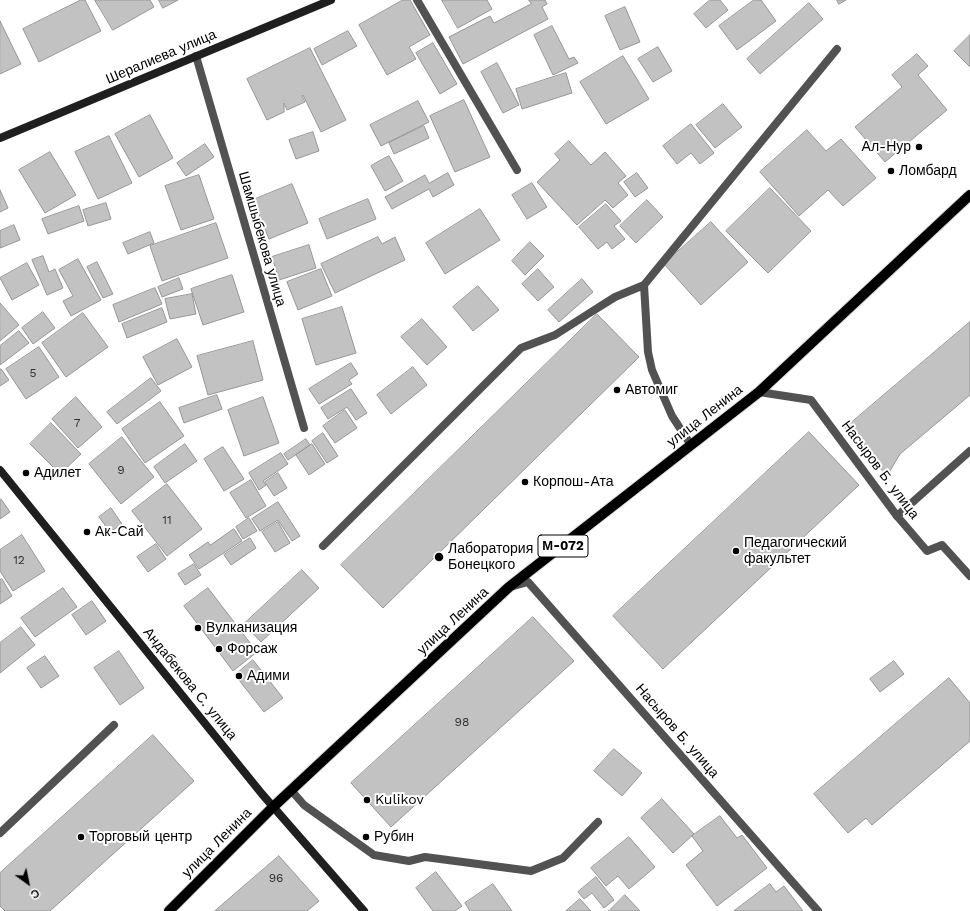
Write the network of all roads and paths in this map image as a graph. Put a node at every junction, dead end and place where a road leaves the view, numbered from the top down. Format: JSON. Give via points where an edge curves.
{"nodes":[{"id":1,"x":331,"y":0,"type":"edge"},
{"id":2,"x":417,"y":0,"type":"edge"},
{"id":3,"x":837,"y":49,"type":"dead end"},
{"id":4,"x":196,"y":56,"type":"junction"},
{"id":5,"x":0,"y":138,"type":"edge"},
{"id":6,"x":517,"y":170,"type":"dead end"},
{"id":7,"x":970,"y":195,"type":"edge"},
{"id":8,"x":644,"y":285,"type":"junction"},
{"id":9,"x":759,"y":392,"type":"junction"},
{"id":10,"x":304,"y":428,"type":"dead end"},
{"id":11,"x":691,"y":445,"type":"junction"},
{"id":12,"x":970,"y":451,"type":"edge"},
{"id":13,"x":0,"y":470,"type":"edge"},
{"id":14,"x":897,"y":516,"type":"junction"},
{"id":15,"x":323,"y":546,"type":"dead end"},
{"id":16,"x":970,"y":576,"type":"edge"},
{"id":17,"x":510,"y":587,"type":"junction"},
{"id":18,"x":114,"y":725,"type":"dead end"},
{"id":19,"x":291,"y":790,"type":"junction"},
{"id":20,"x":273,"y":807,"type":"junction"},
{"id":21,"x":598,"y":822,"type":"dead end"},
{"id":22,"x":0,"y":833,"type":"edge"},
{"id":23,"x":169,"y":911,"type":"edge"},
{"id":24,"x":364,"y":911,"type":"edge"},
{"id":25,"x":818,"y":911,"type":"edge"}],
"edges":[{"from":1,"to":4,"type":"street","name":"Шералиева улица"},
{"from":2,"to":6,"type":"street"},
{"from":3,"to":8,"type":"street"},
{"from":4,"to":5,"type":"street","name":"Шералиева улица"},
{"from":4,"to":10,"type":"street","name":"Шамшыбекова улица"},
{"from":7,"to":9,"type":"main road","name":"улица Ленина","number":"М-072"},
{"from":8,"to":11,"type":"street","via":[[648,352],[652,370],[672,416]]},
{"from":8,"to":15,"type":"street","via":[[615,297],[555,335],[521,348]]},
{"from":9,"to":11,"type":"main road","name":"улица Ленина","number":"М-072"},
{"from":9,"to":14,"type":"street","name":"Насыров Б. улица","via":[[811,400]]},
{"from":11,"to":17,"type":"main road","name":"улица Ленина","number":"М-072"},
{"from":12,"to":14,"type":"street"},
{"from":13,"to":20,"type":"street","name":"Андабекова С. улица"},
{"from":14,"to":16,"type":"street","name":"Насыров Б. улица","via":[[927,551],[942,545]]},
{"from":17,"to":19,"type":"main road","name":"улица Ленина","number":"М-072"},
{"from":17,"to":25,"type":"street","name":"Насыров Б. улица","via":[[528,582]]},
{"from":18,"to":22,"type":"street"},
{"from":19,"to":20,"type":"main road","name":"улица Ленина","number":"М-072"},
{"from":19,"to":21,"type":"street","via":[[304,805],[374,856],[409,861],[425,857],[531,871],[563,858]]},
{"from":20,"to":23,"type":"main road","name":"улица Ленина","number":"М-072"},
{"from":20,"to":24,"type":"street","name":"Андабекова С. улица"}]}
